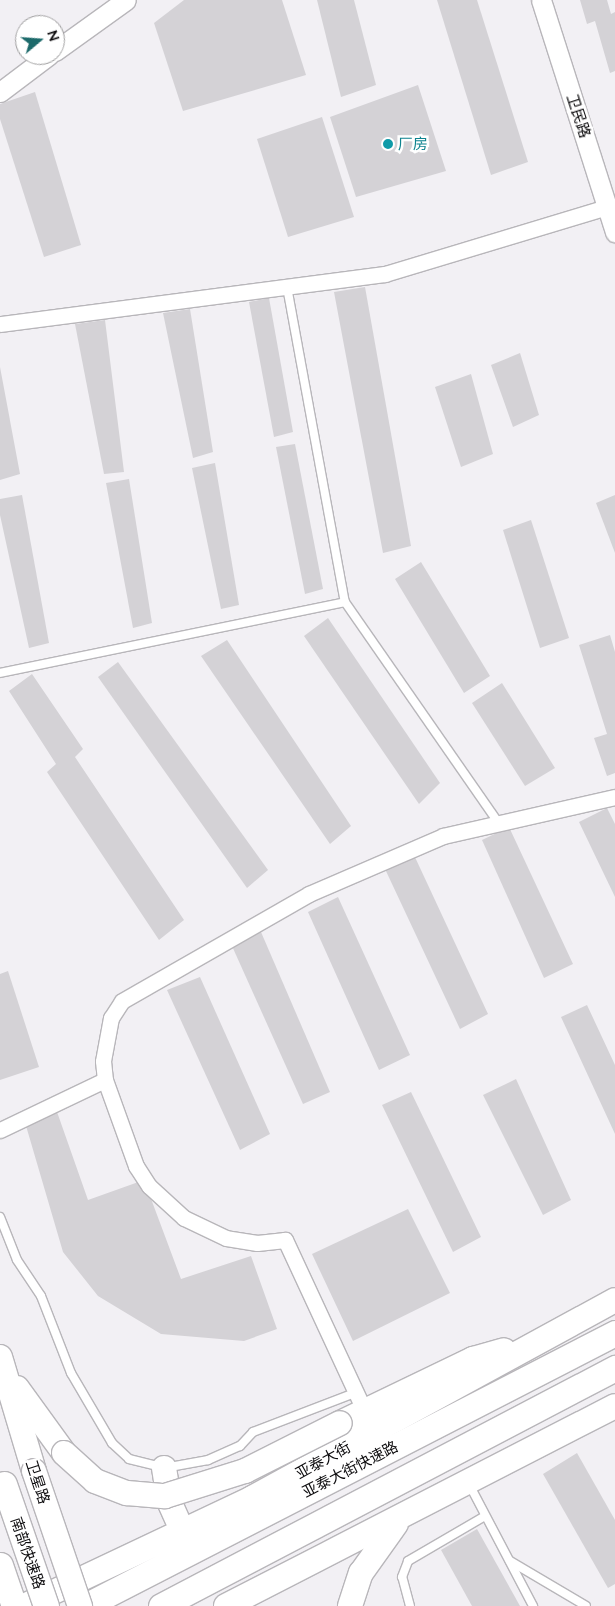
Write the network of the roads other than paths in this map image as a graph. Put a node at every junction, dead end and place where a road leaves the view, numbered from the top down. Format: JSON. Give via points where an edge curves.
{"nodes":[{"id":1,"x":541,"y":0,"type":"edge"},
{"id":2,"x":124,"y":1,"type":"edge"},
{"id":3,"x":65,"y":44,"type":"edge"},
{"id":4,"x":36,"y":65,"type":"edge"},
{"id":5,"x":0,"y":92,"type":"edge"},
{"id":6,"x":608,"y":207,"type":"junction"},
{"id":7,"x":615,"y":232,"type":"edge"},
{"id":8,"x":287,"y":287,"type":"junction"},
{"id":9,"x":0,"y":324,"type":"edge"},
{"id":10,"x":345,"y":602,"type":"junction"},
{"id":11,"x":0,"y":673,"type":"edge"},
{"id":12,"x":615,"y":797,"type":"edge"},
{"id":13,"x":498,"y":822,"type":"junction"},
{"id":14,"x":105,"y":1080,"type":"junction"},
{"id":15,"x":0,"y":1130,"type":"edge"},
{"id":16,"x":0,"y":1217,"type":"edge"},
{"id":17,"x":615,"y":1300,"type":"edge"},
{"id":18,"x":615,"y":1333,"type":"edge"},
{"id":19,"x":544,"y":1339,"type":"junction"},
{"id":20,"x":2,"y":1364,"type":"edge"},
{"id":21,"x":615,"y":1368,"type":"edge"},
{"id":22,"x":361,"y":1402,"type":"junction"},
{"id":23,"x":615,"y":1406,"type":"edge"},
{"id":24,"x":164,"y":1468,"type":"junction"},
{"id":25,"x":2,"y":1478,"type":"edge"},
{"id":26,"x":468,"y":1483,"type":"junction"},
{"id":27,"x":402,"y":1516,"type":"junction"},
{"id":28,"x":485,"y":1516,"type":"junction"},
{"id":29,"x":182,"y":1530,"type":"junction"},
{"id":30,"x":509,"y":1560,"type":"junction"},
{"id":31,"x":0,"y":1566,"type":"edge"},
{"id":32,"x":14,"y":1606,"type":"edge"},
{"id":33,"x":24,"y":1606,"type":"edge"},
{"id":34,"x":46,"y":1606,"type":"edge"},
{"id":35,"x":80,"y":1606,"type":"edge"},
{"id":36,"x":86,"y":1606,"type":"edge"},
{"id":37,"x":161,"y":1606,"type":"edge"},
{"id":38,"x":226,"y":1606,"type":"edge"},
{"id":39,"x":350,"y":1606,"type":"edge"},
{"id":40,"x":410,"y":1606,"type":"edge"},
{"id":41,"x":533,"y":1606,"type":"edge"},
{"id":42,"x":586,"y":1606,"type":"edge"}],
"edges":[{"from":1,"to":6,"type":"street","name":"卫民路"},
{"from":2,"to":3,"type":"street"},
{"from":4,"to":5,"type":"street"},
{"from":6,"to":7,"type":"street","name":"卫民路"},
{"from":6,"to":8,"type":"street","via":[[385,274]]},
{"from":8,"to":9,"type":"street"},
{"from":8,"to":10,"type":"lane"},
{"from":10,"to":11,"type":"lane"},
{"from":10,"to":13,"type":"lane"},
{"from":12,"to":13,"type":"street"},
{"from":13,"to":14,"type":"street","via":[[443,836],[310,894],[122,1001],[109,1028]]},
{"from":14,"to":15,"type":"street"},
{"from":14,"to":22,"type":"street","via":[[136,1166],[164,1202],[226,1238],[257,1243],[285,1240]]},
{"from":16,"to":24,"type":"lane","via":[[17,1260],[41,1296],[71,1373],[112,1443],[130,1460]]},
{"from":17,"to":19,"type":"main road","name":"亚泰大街"},
{"from":18,"to":36,"type":"highway","name":"亚泰大街快速路"},
{"from":19,"to":22,"type":"main road","via":[[473,1359]]},
{"from":19,"to":29,"type":"main road","name":"亚泰大街","via":[[252,1498]]},
{"from":20,"to":22,"type":"main road","bridge":true,"via":[[64,1453],[95,1481],[127,1493],[165,1496],[245,1471],[340,1423]]},
{"from":20,"to":35,"type":"main road","name":"卫星路","bridge":true},
{"from":21,"to":37,"type":"highway"},
{"from":22,"to":24,"type":"lane","via":[[252,1432],[240,1446],[208,1460]]},
{"from":23,"to":26,"type":"main road"},
{"from":24,"to":29,"type":"main road","via":[[169,1501]]},
{"from":25,"to":34,"type":"highway","name":"南部快速路","bridge":true},
{"from":26,"to":27,"type":"main road"},
{"from":26,"to":28,"type":"lane"},
{"from":27,"to":38,"type":"main road"},
{"from":27,"to":39,"type":"main road","via":[[375,1547]]},
{"from":28,"to":30,"type":"lane"},
{"from":28,"to":40,"type":"lane","via":[[408,1561],[402,1577]]},
{"from":29,"to":33,"type":"main road","name":"亚泰大街"},
{"from":30,"to":41,"type":"lane"},
{"from":30,"to":42,"type":"lane"},
{"from":31,"to":32,"type":"highway","name":"南部快速路"}]}
